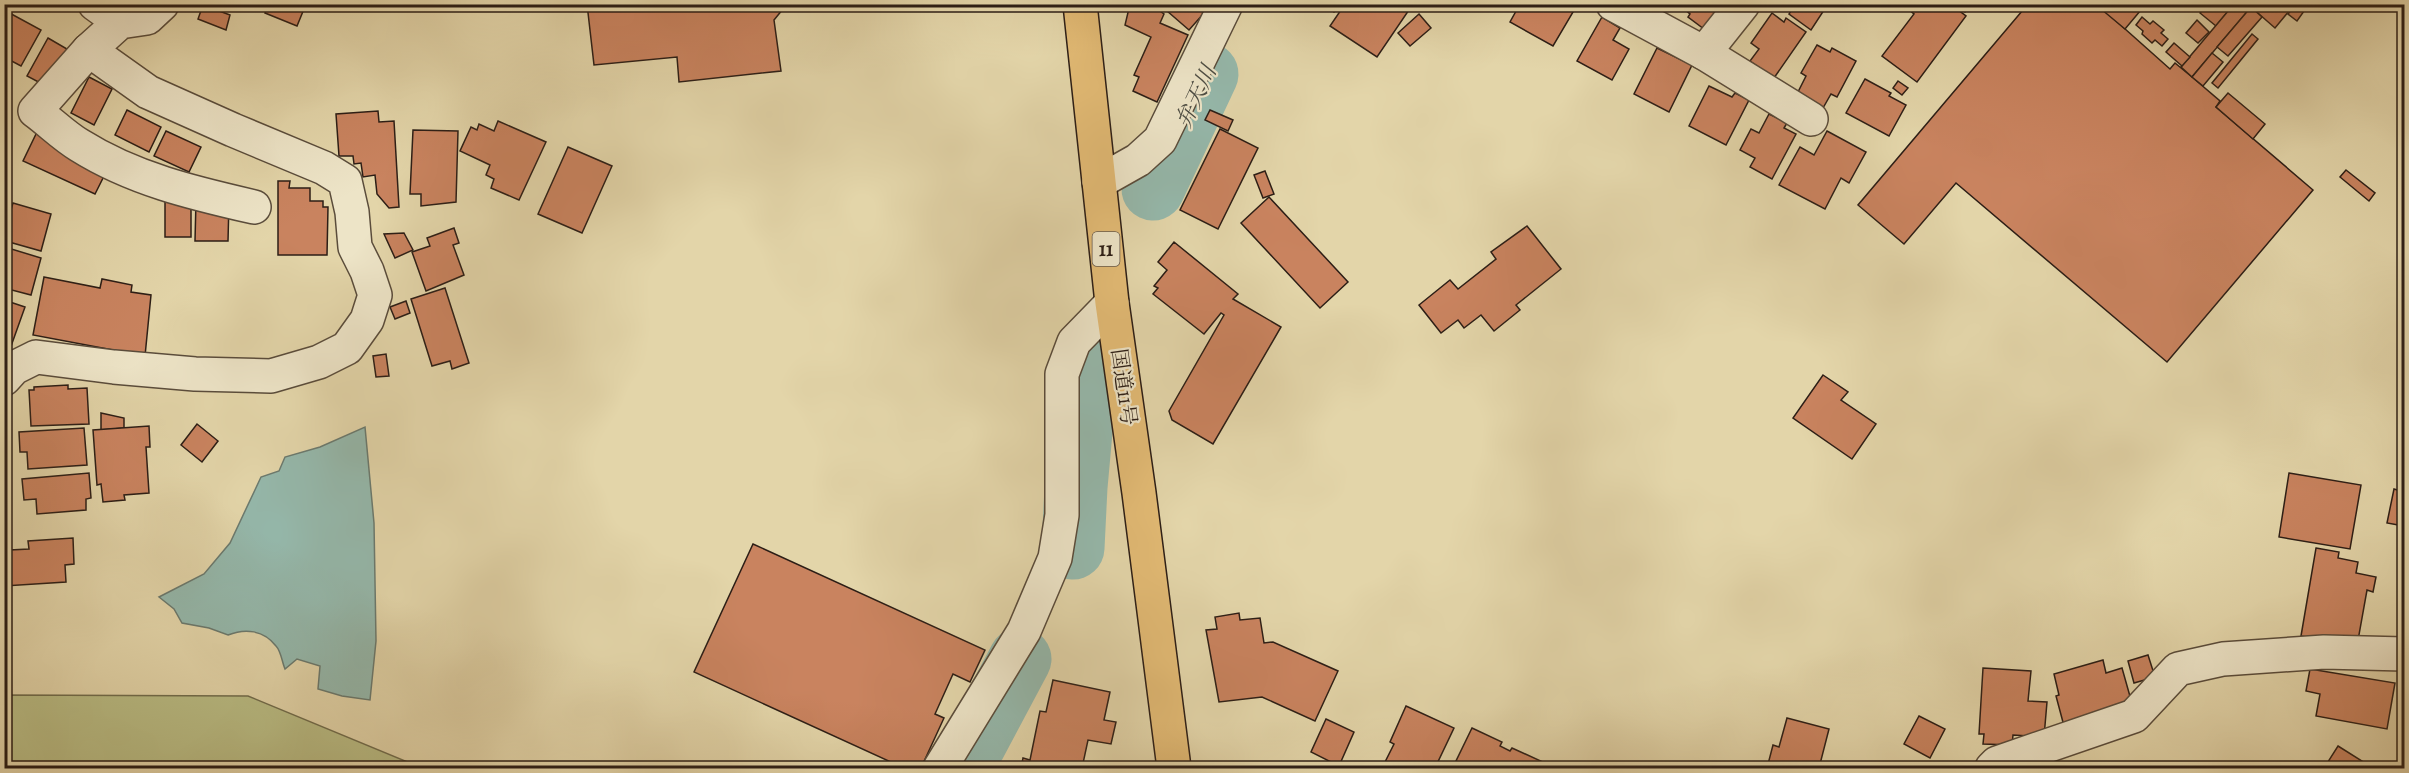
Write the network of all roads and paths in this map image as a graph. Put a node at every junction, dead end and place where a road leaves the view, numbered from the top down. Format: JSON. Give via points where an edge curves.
{"nodes":[{"id":1,"x":162,"y":4,"type":"edge"},
{"id":2,"x":1080,"y":4,"type":"edge"},
{"id":3,"x":1226,"y":4,"type":"edge"},
{"id":4,"x":1613,"y":4,"type":"edge"},
{"id":5,"x":1743,"y":4,"type":"edge"},
{"id":6,"x":108,"y":13,"type":"edge"},
{"id":7,"x":89,"y":50,"type":"junction"},
{"id":8,"x":1704,"y":53,"type":"junction"},
{"id":9,"x":1811,"y":119,"type":"dead end"},
{"id":10,"x":1099,"y":182,"type":"junction"},
{"id":11,"x":254,"y":207,"type":"dead end"},
{"id":12,"x":1112,"y":303,"type":"junction"},
{"id":13,"x":4,"y":379,"type":"edge"},
{"id":14,"x":2404,"y":654,"type":"edge"},
{"id":15,"x":940,"y":768,"type":"edge"},
{"id":16,"x":1174,"y":768,"type":"edge"},
{"id":17,"x":1992,"y":768,"type":"edge"}],
"edges":[{"from":1,"to":6,"type":"street","via":[[147,18]]},
{"from":2,"to":10,"type":"highway","name":"国道11号","number":"11"},
{"from":3,"to":10,"type":"street","via":[[1160,140],[1138,160]]},
{"from":4,"to":8,"type":"street"},
{"from":5,"to":8,"type":"street"},
{"from":6,"to":7,"type":"street"},
{"from":7,"to":11,"type":"street","via":[[35,111],[79,145],[144,178]]},
{"from":7,"to":13,"type":"street","via":[[148,92],[324,168],[345,181],[355,247],[375,295],[367,320],[347,348],[319,362],[271,376],[195,374],[36,357],[14,368]]},
{"from":8,"to":9,"type":"street"},
{"from":10,"to":12,"type":"highway","name":"国道11号","number":"11"},
{"from":12,"to":15,"type":"street","via":[[1074,342],[1062,374],[1062,515],[1055,558],[1024,631]]},
{"from":12,"to":16,"type":"highway","name":"国道11号","number":"11"},
{"from":14,"to":17,"type":"street","via":[[2324,652],[2223,659],[2178,669],[2134,716]]}]}
